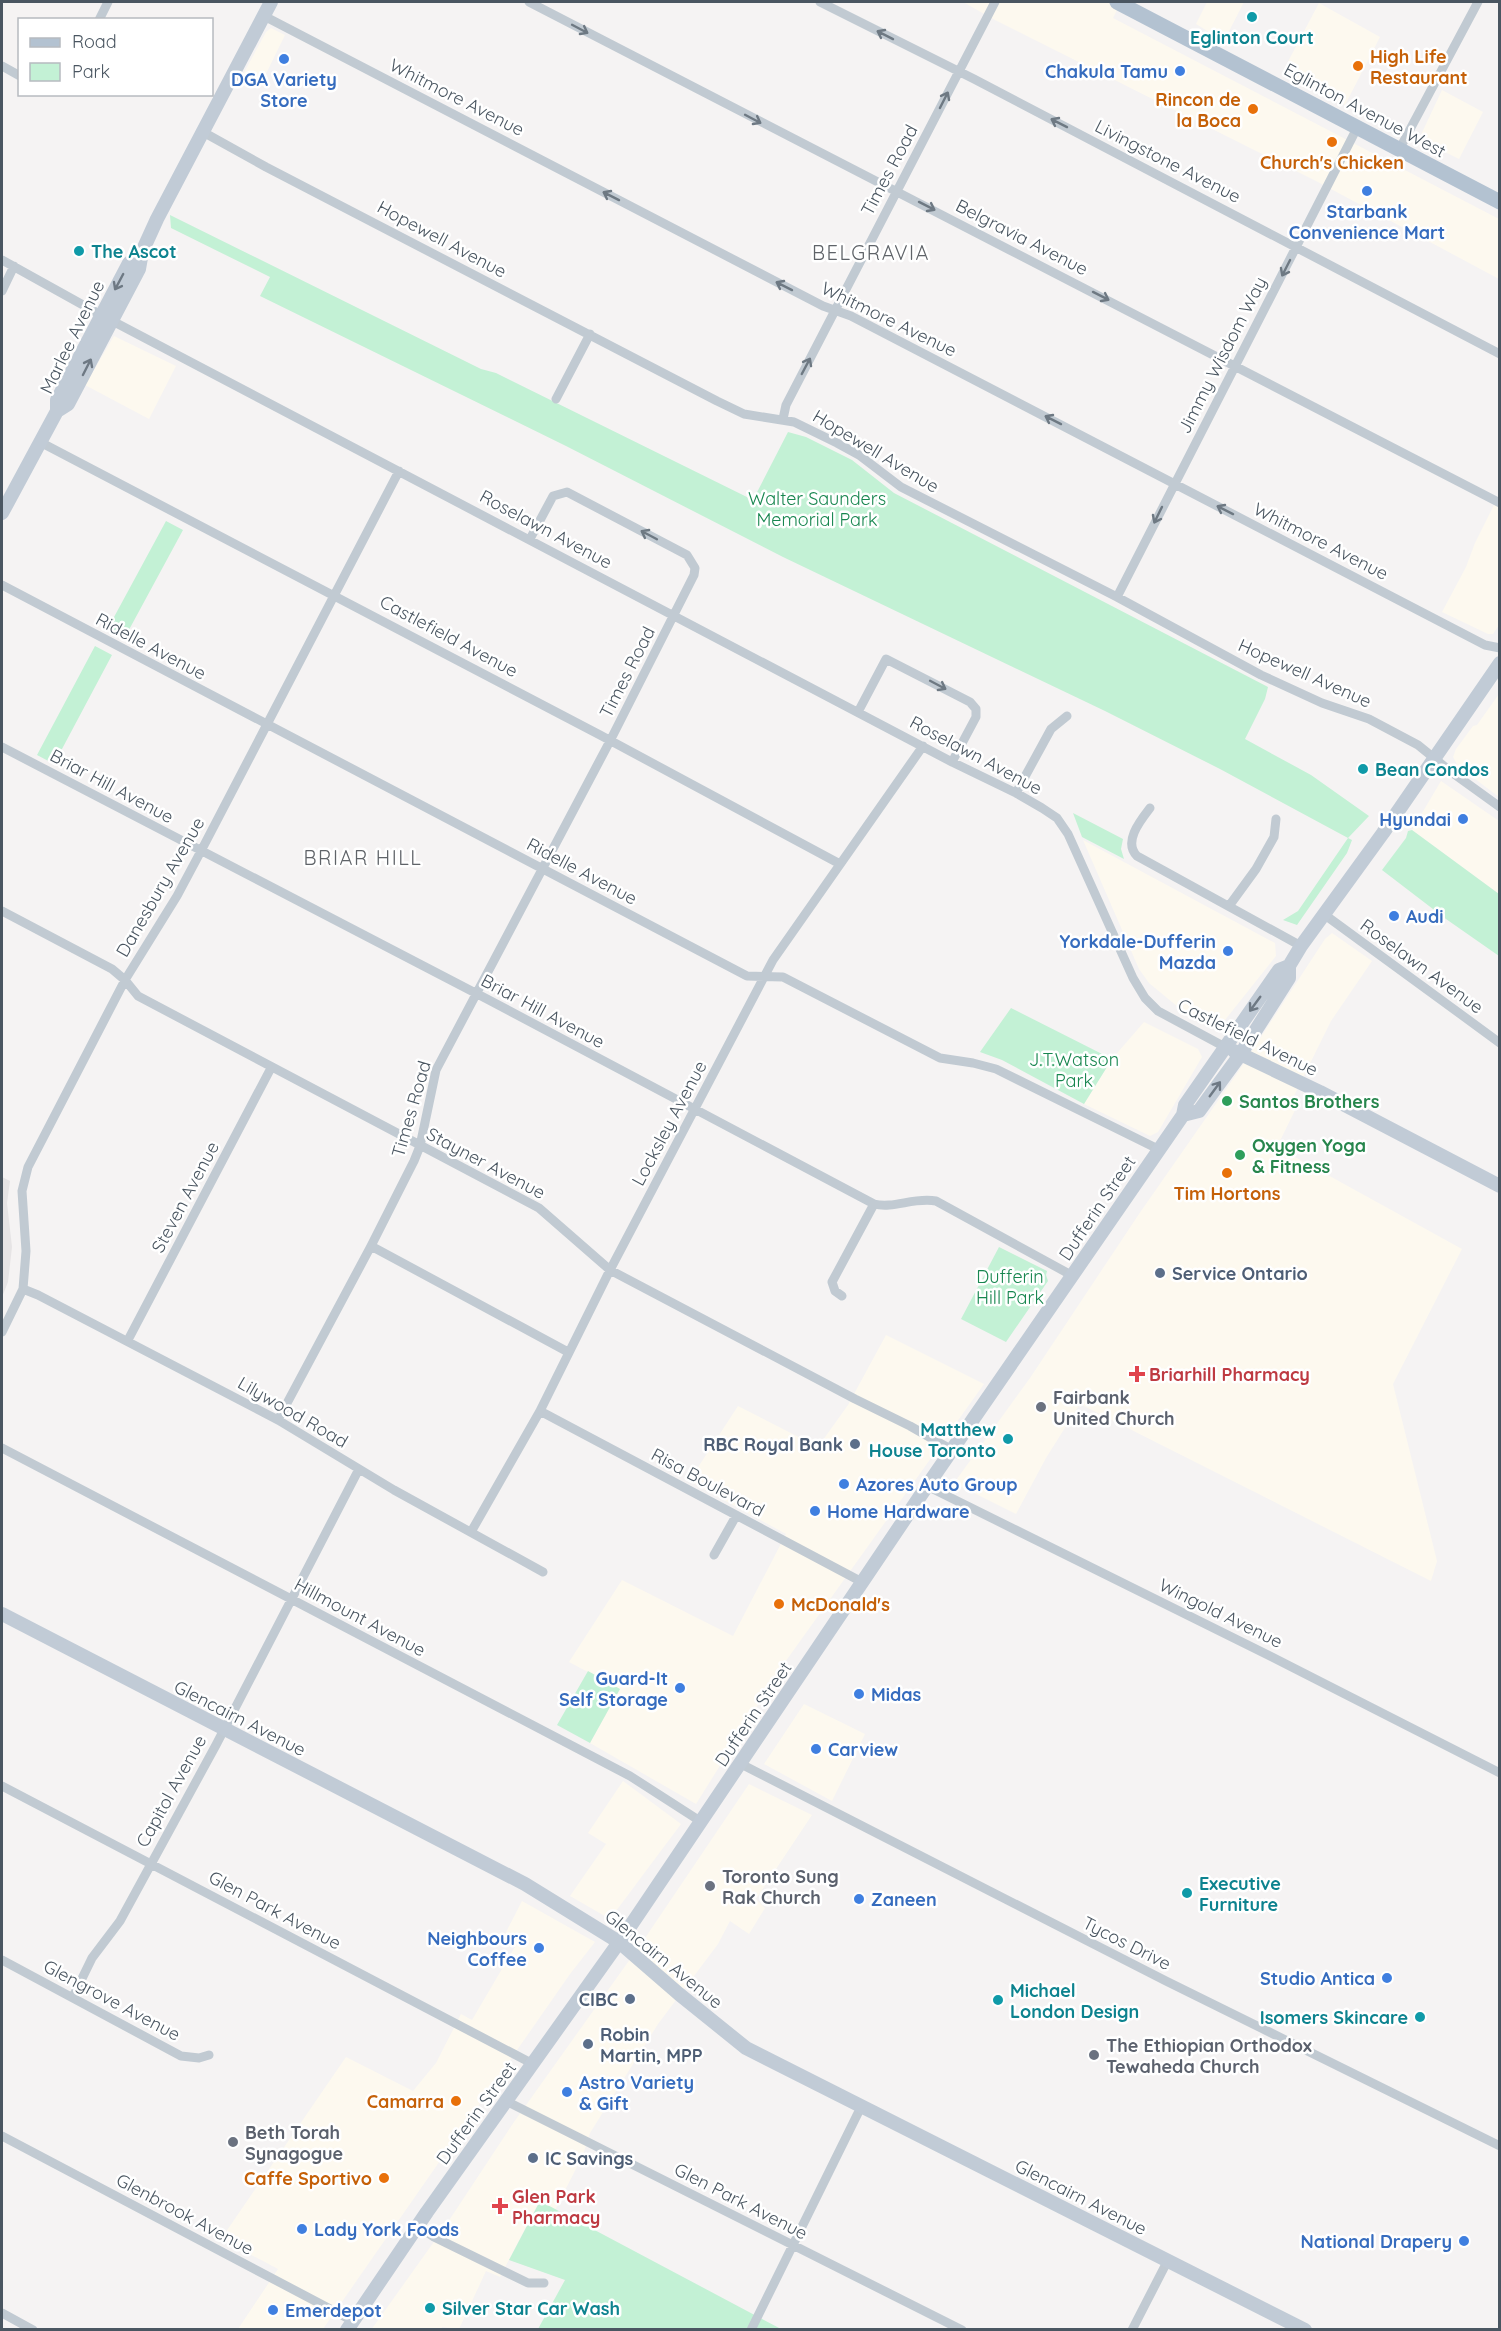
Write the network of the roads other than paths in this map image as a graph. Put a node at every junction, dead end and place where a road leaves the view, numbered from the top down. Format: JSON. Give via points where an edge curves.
{"nodes":[{"id":1,"x":108,"y":2,"type":"edge"},
{"id":2,"x":271,"y":2,"type":"edge"},
{"id":3,"x":529,"y":2,"type":"edge"},
{"id":4,"x":820,"y":2,"type":"edge"},
{"id":5,"x":996,"y":2,"type":"edge"},
{"id":6,"x":1478,"y":2,"type":"edge"},
{"id":7,"x":1125,"y":4,"type":"edge"},
{"id":8,"x":264,"y":16,"type":"junction"},
{"id":9,"x":100,"y":18,"type":"edge"},
{"id":10,"x":2,"y":66,"type":"edge"},
{"id":11,"x":959,"y":71,"type":"junction"},
{"id":12,"x":18,"y":75,"type":"edge"},
{"id":13,"x":1356,"y":128,"type":"junction"},
{"id":14,"x":203,"y":132,"type":"junction"},
{"id":15,"x":1399,"y":150,"type":"junction"},
{"id":16,"x":897,"y":192,"type":"junction"},
{"id":17,"x":1500,"y":202,"type":"edge"},
{"id":18,"x":1297,"y":247,"type":"junction"},
{"id":19,"x":2,"y":260,"type":"edge"},
{"id":20,"x":14,"y":266,"type":"junction"},
{"id":21,"x":2,"y":291,"type":"edge"},
{"id":22,"x":835,"y":310,"type":"junction"},
{"id":23,"x":107,"y":317,"type":"junction"},
{"id":24,"x":590,"y":334,"type":"junction"},
{"id":25,"x":1500,"y":354,"type":"edge"},
{"id":26,"x":1236,"y":366,"type":"junction"},
{"id":27,"x":556,"y":399,"type":"dead end"},
{"id":28,"x":783,"y":419,"type":"junction"},
{"id":29,"x":40,"y":442,"type":"junction"},
{"id":30,"x":399,"y":471,"type":"junction"},
{"id":31,"x":1174,"y":484,"type":"junction"},
{"id":32,"x":1500,"y":503,"type":"edge"},
{"id":33,"x":2,"y":513,"type":"edge"},
{"id":34,"x":530,"y":539,"type":"junction"},
{"id":35,"x":2,"y":585,"type":"edge"},
{"id":36,"x":334,"y":597,"type":"junction"},
{"id":37,"x":1117,"y":597,"type":"junction"},
{"id":38,"x":674,"y":615,"type":"junction"},
{"id":39,"x":1500,"y":648,"type":"edge"},
{"id":40,"x":1500,"y":663,"type":"edge"},
{"id":41,"x":858,"y":712,"type":"junction"},
{"id":42,"x":1067,"y":716,"type":"dead end"},
{"id":43,"x":268,"y":724,"type":"junction"},
{"id":44,"x":610,"y":741,"type":"junction"},
{"id":45,"x":922,"y":746,"type":"junction"},
{"id":46,"x":2,"y":747,"type":"edge"},
{"id":47,"x":1434,"y":757,"type":"junction"},
{"id":48,"x":952,"y":762,"type":"junction"},
{"id":49,"x":1016,"y":793,"type":"junction"},
{"id":50,"x":1500,"y":807,"type":"edge"},
{"id":51,"x":1150,"y":808,"type":"dead end"},
{"id":52,"x":1276,"y":819,"type":"dead end"},
{"id":53,"x":1068,"y":834,"type":"joint"},
{"id":54,"x":201,"y":851,"type":"junction"},
{"id":55,"x":840,"y":864,"type":"junction"},
{"id":56,"x":543,"y":869,"type":"junction"},
{"id":57,"x":1229,"y":906,"type":"junction"},
{"id":58,"x":2,"y":911,"type":"edge"},
{"id":59,"x":1325,"y":915,"type":"junction"},
{"id":60,"x":1301,"y":946,"type":"junction"},
{"id":61,"x":1289,"y":966,"type":"junction"},
{"id":62,"x":765,"y":977,"type":"junction"},
{"id":63,"x":125,"y":980,"type":"junction"},
{"id":64,"x":477,"y":994,"type":"junction"},
{"id":65,"x":1500,"y":1043,"type":"edge"},
{"id":66,"x":1225,"y":1047,"type":"junction"},
{"id":67,"x":1240,"y":1054,"type":"junction"},
{"id":68,"x":271,"y":1068,"type":"junction"},
{"id":69,"x":695,"y":1110,"type":"junction"},
{"id":70,"x":1183,"y":1115,"type":"junction"},
{"id":71,"x":420,"y":1146,"type":"junction"},
{"id":72,"x":1158,"y":1149,"type":"junction"},
{"id":73,"x":1500,"y":1186,"type":"edge"},
{"id":74,"x":874,"y":1204,"type":"junction"},
{"id":75,"x":371,"y":1246,"type":"junction"},
{"id":76,"x":610,"y":1270,"type":"junction"},
{"id":77,"x":1073,"y":1276,"type":"junction"},
{"id":78,"x":23,"y":1289,"type":"junction"},
{"id":79,"x":842,"y":1296,"type":"dead end"},
{"id":80,"x":2,"y":1332,"type":"edge"},
{"id":81,"x":128,"y":1340,"type":"junction"},
{"id":82,"x":568,"y":1352,"type":"junction"},
{"id":83,"x":540,"y":1411,"type":"junction"},
{"id":84,"x":278,"y":1420,"type":"junction"},
{"id":85,"x":2,"y":1448,"type":"edge"},
{"id":86,"x":952,"y":1450,"type":"junction"},
{"id":87,"x":359,"y":1469,"type":"junction"},
{"id":88,"x":927,"y":1486,"type":"junction"},
{"id":89,"x":736,"y":1516,"type":"junction"},
{"id":90,"x":471,"y":1532,"type":"junction"},
{"id":91,"x":714,"y":1555,"type":"dead end"},
{"id":92,"x":543,"y":1572,"type":"dead end"},
{"id":93,"x":862,"y":1582,"type":"junction"},
{"id":94,"x":291,"y":1599,"type":"junction"},
{"id":95,"x":2,"y":1614,"type":"edge"},
{"id":96,"x":224,"y":1730,"type":"junction"},
{"id":97,"x":741,"y":1764,"type":"junction"},
{"id":98,"x":1500,"y":1773,"type":"edge"},
{"id":99,"x":2,"y":1786,"type":"edge"},
{"id":100,"x":700,"y":1821,"type":"junction"},
{"id":101,"x":151,"y":1863,"type":"junction"},
{"id":102,"x":619,"y":1942,"type":"junction"},
{"id":103,"x":2,"y":1960,"type":"edge"},
{"id":104,"x":73,"y":1997,"type":"junction"},
{"id":105,"x":209,"y":2055,"type":"dead end"},
{"id":106,"x":533,"y":2064,"type":"junction"},
{"id":107,"x":506,"y":2101,"type":"junction"},
{"id":108,"x":861,"y":2107,"type":"junction"},
{"id":109,"x":2,"y":2136,"type":"edge"},
{"id":110,"x":1500,"y":2146,"type":"edge"},
{"id":111,"x":418,"y":2226,"type":"junction"},
{"id":112,"x":793,"y":2245,"type":"junction"},
{"id":113,"x":1168,"y":2260,"type":"junction"},
{"id":114,"x":544,"y":2283,"type":"dead end"},
{"id":115,"x":2,"y":2313,"type":"edge"},
{"id":116,"x":350,"y":2325,"type":"edge"},
{"id":117,"x":33,"y":2330,"type":"edge"},
{"id":118,"x":751,"y":2330,"type":"edge"},
{"id":119,"x":962,"y":2330,"type":"edge"},
{"id":120,"x":1132,"y":2330,"type":"edge"},
{"id":121,"x":1305,"y":2330,"type":"edge"}],
"edges":[{"from":1,"to":9,"type":"street"},
{"from":2,"to":8,"type":"street","name":"Marlee Avenue"},
{"from":3,"to":16,"type":"street","name":"Belgravia Avenue","one_way":true},
{"from":11,"to":4,"type":"street","name":"Livingstone Avenue","one_way":true},
{"from":5,"to":11,"type":"street","name":"Times Road"},
{"from":6,"to":15,"type":"street"},
{"from":7,"to":13,"type":"main road","name":"Eglinton Avenue West"},
{"from":8,"to":14,"type":"street","name":"Marlee Avenue"},
{"from":22,"to":8,"type":"street","name":"Whitmore Avenue","one_way":true},
{"from":10,"to":12,"type":"street"},
{"from":16,"to":11,"type":"street","name":"Times Road","one_way":true},
{"from":18,"to":11,"type":"street","name":"Livingstone Avenue","one_way":true},
{"from":13,"to":15,"type":"main road","name":"Eglinton Avenue West"},
{"from":13,"to":18,"type":"street","name":"Jimmy Wisdom Way"},
{"from":14,"to":23,"type":"street","name":"Marlee Avenue","via":[[141,252],[129,263]]},
{"from":14,"to":24,"type":"street","name":"Hopewell Avenue"},
{"from":15,"to":17,"type":"main road","name":"Eglinton Avenue West"},
{"from":16,"to":22,"type":"street","name":"Times Road"},
{"from":16,"to":26,"type":"street","name":"Belgravia Avenue","one_way":true},
{"from":18,"to":25,"type":"street","name":"Livingstone Avenue"},
{"from":18,"to":26,"type":"street","name":"Jimmy Wisdom Way","one_way":true},
{"from":19,"to":20,"type":"street","name":"Roselawn Avenue"},
{"from":20,"to":21,"type":"street"},
{"from":20,"to":23,"type":"street","name":"Roselawn Avenue"},
{"from":28,"to":22,"type":"street","name":"Times Road","one_way":true,"via":[[786,405]]},
{"from":31,"to":22,"type":"street","name":"Whitmore Avenue","one_way":true},
{"from":23,"to":29,"type":"street","name":"Marlee Avenue","via":[[68,404],[57,411]]},
{"from":23,"to":30,"type":"street","name":"Roselawn Avenue"},
{"from":24,"to":27,"type":"street"},
{"from":24,"to":28,"type":"street","name":"Hopewell Avenue","via":[[744,414]]},
{"from":26,"to":31,"type":"street","name":"Jimmy Wisdom Way"},
{"from":26,"to":32,"type":"street","name":"Belgravia Avenue"},
{"from":28,"to":37,"type":"street","name":"Hopewell Avenue","via":[[859,455],[902,488]]},
{"from":29,"to":33,"type":"street","name":"Marlee Avenue"},
{"from":29,"to":36,"type":"street","name":"Castlefield Avenue"},
{"from":30,"to":34,"type":"street","name":"Roselawn Avenue"},
{"from":30,"to":36,"type":"street","name":"Danesbury Avenue"},
{"from":31,"to":37,"type":"street","name":"Jimmy Wisdom Way","one_way":true},
{"from":39,"to":31,"type":"street","name":"Whitmore Avenue","one_way":true,"via":[[1485,645]]},
{"from":34,"to":38,"type":"street","name":"Roselawn Avenue"},
{"from":38,"to":34,"type":"street","name":"Times Road","one_way":true,"via":[[695,568],[687,555],[567,492],[553,496]]},
{"from":35,"to":43,"type":"street","name":"Ridelle Avenue"},
{"from":36,"to":43,"type":"street","name":"Danesbury Avenue"},
{"from":36,"to":44,"type":"street","name":"Castlefield Avenue"},
{"from":37,"to":47,"type":"street","name":"Hopewell Avenue","via":[[1272,681],[1369,719]]},
{"from":38,"to":41,"type":"street","name":"Roselawn Avenue"},
{"from":38,"to":44,"type":"street","name":"Times Road"},
{"from":40,"to":47,"type":"street","name":"Dufferin Street"},
{"from":41,"to":45,"type":"street","name":"Roselawn Avenue"},
{"from":41,"to":48,"type":"street","one_way":true,"via":[[886,659],[974,705],[976,717]]},
{"from":42,"to":49,"type":"street","via":[[1051,729]]},
{"from":43,"to":54,"type":"street","name":"Danesbury Avenue"},
{"from":43,"to":56,"type":"street","name":"Ridelle Avenue"},
{"from":44,"to":55,"type":"street","name":"Castlefield Avenue"},
{"from":44,"to":56,"type":"street","name":"Times Road"},
{"from":45,"to":48,"type":"street","name":"Roselawn Avenue"},
{"from":45,"to":55,"type":"street","name":"Locksley Avenue"},
{"from":46,"to":54,"type":"street","name":"Briar Hill Avenue"},
{"from":47,"to":50,"type":"street","name":"Hopewell Avenue"},
{"from":47,"to":59,"type":"street","name":"Dufferin Street"},
{"from":48,"to":49,"type":"street","name":"Roselawn Avenue"},
{"from":49,"to":53,"type":"street","name":"Roselawn Avenue","via":[[1057,818]]},
{"from":51,"to":57,"type":"street","via":[[1131,842],[1131,850]]},
{"from":52,"to":57,"type":"street","via":[[1274,837]]},
{"from":53,"to":66,"type":"street","name":"Castlefield Avenue","via":[[1145,998],[1163,1014]]},
{"from":54,"to":63,"type":"street","name":"Danesbury Avenue"},
{"from":54,"to":64,"type":"street","name":"Briar Hill Avenue"},
{"from":55,"to":62,"type":"street","name":"Locksley Avenue"},
{"from":56,"to":62,"type":"street","name":"Ridelle Avenue","via":[[747,976]]},
{"from":56,"to":64,"type":"street","name":"Times Road"},
{"from":57,"to":60,"type":"street"},
{"from":58,"to":63,"type":"street","name":"Stayner Avenue","via":[[107,966]]},
{"from":59,"to":60,"type":"street","name":"Dufferin Street"},
{"from":59,"to":65,"type":"street","name":"Roselawn Avenue"},
{"from":60,"to":61,"type":"street","name":"Dufferin Street"},
{"from":61,"to":66,"type":"street","name":"Dufferin Street","one_way":true,"via":[[1279,970]]},
{"from":61,"to":67,"type":"street","name":"Dufferin Street","via":[[1289,978]]},
{"from":62,"to":69,"type":"street","name":"Locksley Avenue"},
{"from":62,"to":72,"type":"street","name":"Ridelle Avenue","via":[[783,977],[940,1058],[996,1069]]},
{"from":63,"to":68,"type":"street","name":"Stayner Avenue","via":[[138,996]]},
{"from":63,"to":78,"type":"street","name":"Danesbury Avenue","via":[[28,1167],[22,1191],[26,1251]]},
{"from":64,"to":69,"type":"street","name":"Briar Hill Avenue"},
{"from":64,"to":71,"type":"street","name":"Times Road","via":[[436,1070]]},
{"from":66,"to":67,"type":"street","name":"Castlefield Avenue"},
{"from":66,"to":70,"type":"street","name":"Dufferin Street","via":[[1185,1105]]},
{"from":70,"to":67,"type":"street","name":"Dufferin Street","one_way":true,"via":[[1198,1111]]},
{"from":67,"to":73,"type":"street","name":"Castlefield Avenue"},
{"from":68,"to":71,"type":"street","name":"Stayner Avenue"},
{"from":68,"to":81,"type":"street","name":"Steven Avenue"},
{"from":69,"to":74,"type":"street","name":"Briar Hill Avenue"},
{"from":69,"to":76,"type":"street","name":"Locksley Avenue"},
{"from":70,"to":72,"type":"street","name":"Dufferin Street"},
{"from":71,"to":75,"type":"street","name":"Times Road"},
{"from":71,"to":76,"type":"street","name":"Stayner Avenue","via":[[539,1208]]},
{"from":72,"to":77,"type":"street","name":"Dufferin Street"},
{"from":74,"to":77,"type":"street","name":"Briar Hill Avenue","via":[[936,1201]]},
{"from":74,"to":79,"type":"street","via":[[832,1282]]},
{"from":75,"to":82,"type":"street"},
{"from":75,"to":84,"type":"street","name":"Times Road"},
{"from":76,"to":82,"type":"street","name":"Locksley Avenue"},
{"from":76,"to":86,"type":"street","name":"Stayner Avenue"},
{"from":77,"to":86,"type":"street","name":"Dufferin Street"},
{"from":78,"to":80,"type":"street","name":"Danesbury Avenue"},
{"from":78,"to":81,"type":"street","name":"Lilywood Road"},
{"from":81,"to":84,"type":"street","name":"Lilywood Road"},
{"from":82,"to":83,"type":"street","name":"Locksley Avenue"},
{"from":83,"to":89,"type":"street","name":"Risa Boulevard"},
{"from":83,"to":90,"type":"street","name":"Locksley Avenue"},
{"from":84,"to":87,"type":"street","name":"Lilywood Road"},
{"from":85,"to":94,"type":"street","name":"Hillmount Avenue"},
{"from":86,"to":88,"type":"street","name":"Dufferin Street"},
{"from":87,"to":90,"type":"street","name":"Lilywood Road"},
{"from":87,"to":94,"type":"street","name":"Capitol Avenue"},
{"from":88,"to":93,"type":"street","name":"Dufferin Street"},
{"from":88,"to":98,"type":"street","name":"Wingold Avenue"},
{"from":89,"to":91,"type":"street"},
{"from":89,"to":93,"type":"street","name":"Risa Boulevard"},
{"from":90,"to":92,"type":"street","name":"Lilywood Road"},
{"from":93,"to":97,"type":"street","name":"Dufferin Street"},
{"from":94,"to":96,"type":"street","name":"Capitol Avenue"},
{"from":94,"to":100,"type":"street","name":"Hillmount Avenue","via":[[630,1776]]},
{"from":95,"to":96,"type":"street","name":"Glencairn Avenue"},
{"from":96,"to":101,"type":"street","name":"Capitol Avenue"},
{"from":96,"to":102,"type":"street","name":"Glencairn Avenue","via":[[525,1884]]},
{"from":97,"to":100,"type":"street","name":"Dufferin Street"},
{"from":97,"to":110,"type":"street","name":"Tycos Drive"},
{"from":99,"to":101,"type":"street","name":"Glen Park Avenue"},
{"from":100,"to":102,"type":"street","name":"Dufferin Street"},
{"from":101,"to":104,"type":"street","name":"Capitol Avenue","via":[[120,1921],[92,1958]]},
{"from":101,"to":106,"type":"street","name":"Glen Park Avenue"},
{"from":102,"to":106,"type":"street","name":"Dufferin Street"},
{"from":102,"to":108,"type":"street","name":"Glencairn Avenue","via":[[746,2048]]},
{"from":103,"to":104,"type":"street","name":"Glengrove Avenue"},
{"from":104,"to":105,"type":"street","name":"Glengrove Avenue","via":[[181,2056]]},
{"from":106,"to":107,"type":"street","name":"Dufferin Street"},
{"from":107,"to":111,"type":"street","name":"Dufferin Street"},
{"from":107,"to":112,"type":"street","name":"Glen Park Avenue"},
{"from":108,"to":112,"type":"street"},
{"from":108,"to":113,"type":"street","name":"Glencairn Avenue"},
{"from":109,"to":116,"type":"street","name":"Glenbrook Avenue"},
{"from":111,"to":114,"type":"street","via":[[528,2283]]},
{"from":111,"to":116,"type":"street","name":"Dufferin Street"},
{"from":112,"to":118,"type":"street"},
{"from":112,"to":119,"type":"street","name":"Glen Park Avenue"},
{"from":113,"to":120,"type":"street"},
{"from":113,"to":121,"type":"street","name":"Glencairn Avenue"},
{"from":115,"to":117,"type":"street"}]}
